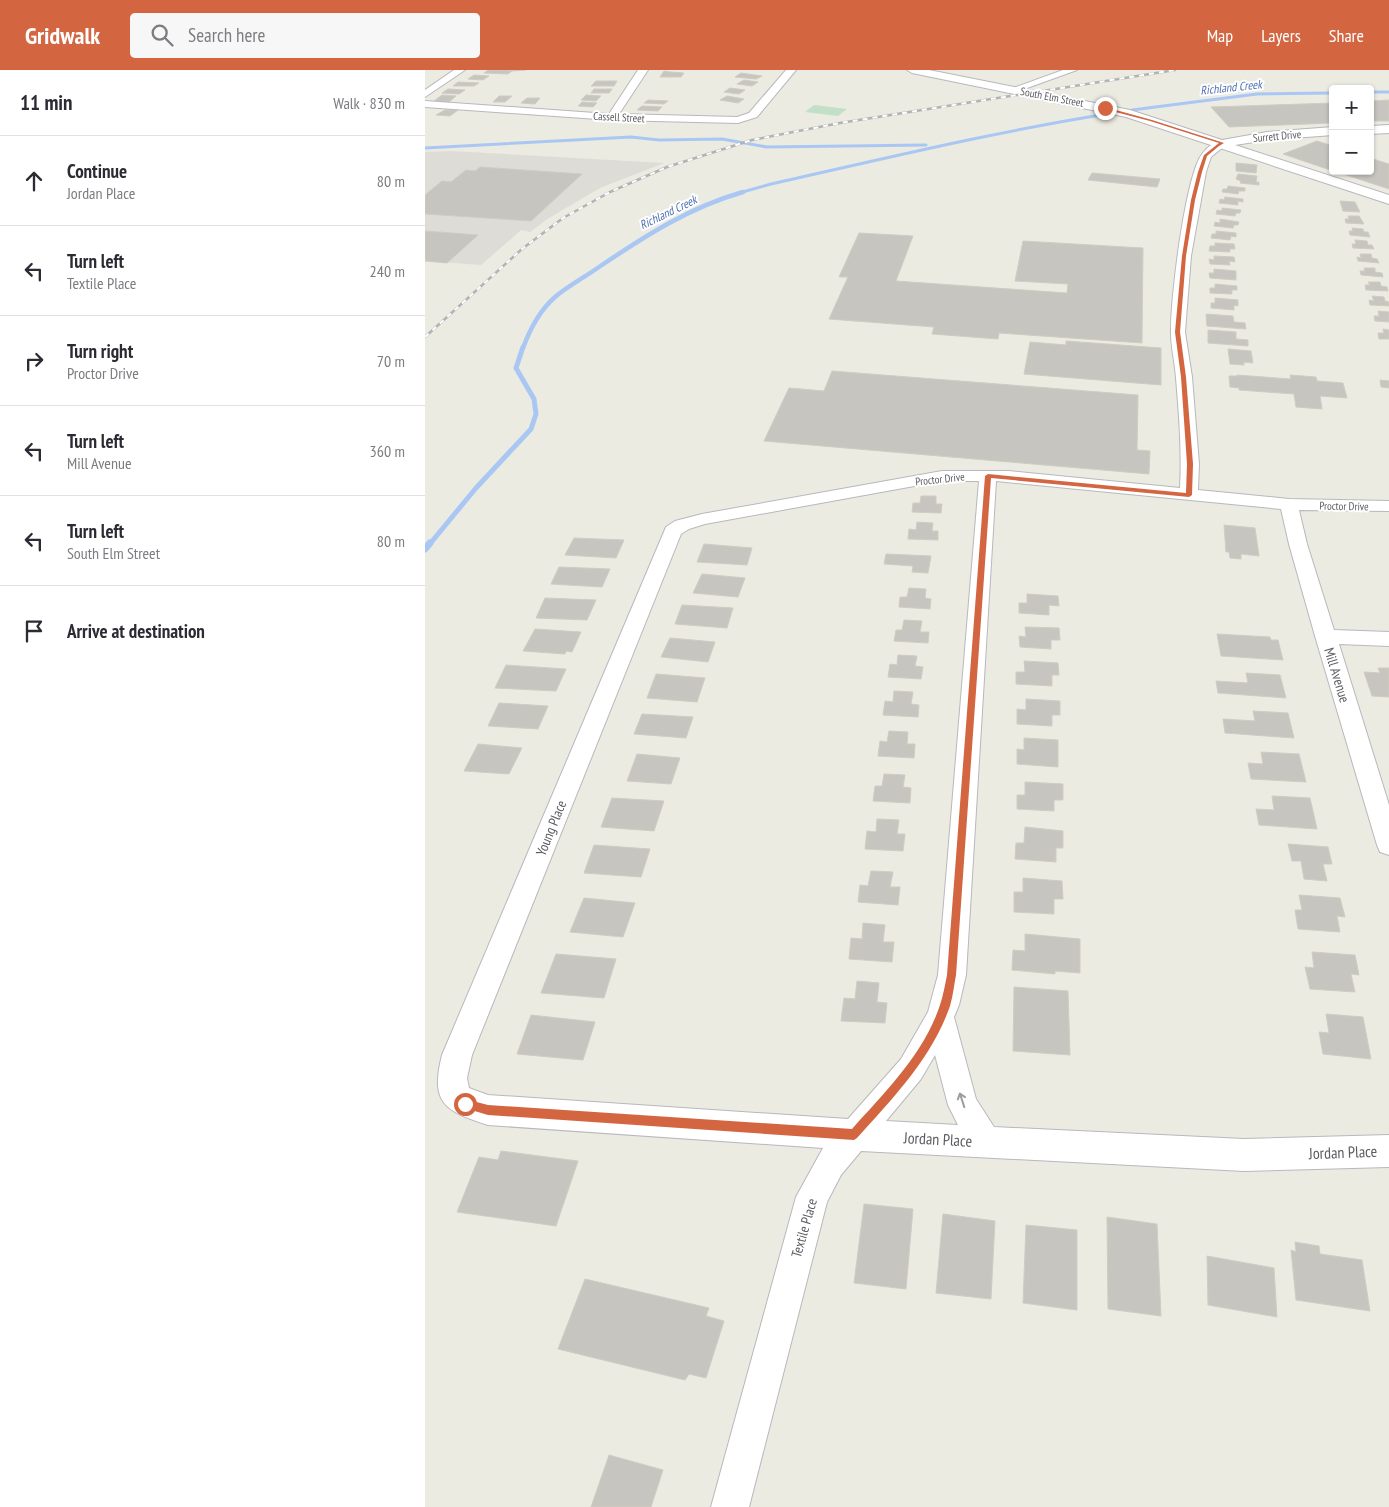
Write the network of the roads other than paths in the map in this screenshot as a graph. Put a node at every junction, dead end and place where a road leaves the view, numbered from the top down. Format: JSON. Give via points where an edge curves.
{"nodes":[{"id":1,"x":460,"y":70,"type":"edge"},
{"id":2,"x":643,"y":70,"type":"edge"},
{"id":3,"x":791,"y":70,"type":"edge"},
{"id":4,"x":912,"y":70,"type":"edge"},
{"id":5,"x":1072,"y":70,"type":"edge"},
{"id":6,"x":1013,"y":90,"type":"junction"},
{"id":7,"x":425,"y":94,"type":"edge"},
{"id":8,"x":425,"y":104,"type":"edge"},
{"id":9,"x":612,"y":117,"type":"junction"},
{"id":10,"x":1389,"y":129,"type":"edge"},
{"id":11,"x":1374,"y":130,"type":"edge"},
{"id":12,"x":1329,"y":131,"type":"edge"},
{"id":13,"x":1223,"y":143,"type":"junction"},
{"id":14,"x":1389,"y":200,"type":"edge"},
{"id":15,"x":988,"y":476,"type":"junction"},
{"id":16,"x":1189,"y":495,"type":"junction"},
{"id":17,"x":1289,"y":504,"type":"junction"},
{"id":18,"x":1389,"y":506,"type":"edge"},
{"id":19,"x":676,"y":529,"type":"joint"},
{"id":20,"x":1325,"y":636,"type":"junction"},
{"id":21,"x":1389,"y":639,"type":"edge"},
{"id":22,"x":1389,"y":845,"type":"edge"},
{"id":23,"x":940,"y":1017,"type":"junction"},
{"id":24,"x":488,"y":1110,"type":"joint"},
{"id":25,"x":854,"y":1135,"type":"junction"},
{"id":26,"x":987,"y":1142,"type":"junction"},
{"id":27,"x":1389,"y":1151,"type":"edge"},
{"id":28,"x":730,"y":1507,"type":"edge"}],
"edges":[{"from":1,"to":7,"type":"street"},
{"from":2,"to":9,"type":"street"},
{"from":3,"to":9,"type":"street","name":"Cassell Street","via":[[748,118]]},
{"from":4,"to":6,"type":"street","name":"South Elm Street"},
{"from":5,"to":6,"type":"street"},
{"from":6,"to":13,"type":"street","name":"South Elm Street","via":[[1130,114]]},
{"from":8,"to":9,"type":"street","name":"Cassell Street"},
{"from":10,"to":11,"type":"street"},
{"from":12,"to":13,"type":"street","name":"Surrett Drive"},
{"from":13,"to":14,"type":"street","name":"South Elm Street"},
{"from":13,"to":16,"type":"street","via":[[1206,156],[1200,172],[1184,256],[1178,332],[1190,464]]},
{"from":15,"to":16,"type":"street","name":"Proctor Drive"},
{"from":15,"to":19,"type":"street","name":"Proctor Drive","via":[[942,476],[702,519]]},
{"from":15,"to":23,"type":"street","name":"Textile Place","via":[[952,975]]},
{"from":16,"to":17,"type":"street","name":"Proctor Drive"},
{"from":17,"to":18,"type":"street","name":"Proctor Drive"},
{"from":17,"to":20,"type":"street","name":"Mill Avenue","via":[[1297,544]]},
{"from":19,"to":24,"type":"street","name":"Young Place","via":[[457,1055],[450,1080],[454,1093],[465,1104]]},
{"from":20,"to":21,"type":"street"},
{"from":20,"to":22,"type":"street","name":"Mill Avenue"},
{"from":23,"to":25,"type":"street","name":"Textile Place","via":[[911,1069]]},
{"from":26,"to":23,"type":"street","one_way":true,"via":[[963,1105]]},
{"from":24,"to":25,"type":"street","name":"Jordan Place"},
{"from":25,"to":26,"type":"street","name":"Jordan Place"},
{"from":25,"to":28,"type":"street","name":"Textile Place","via":[[830,1164],[812,1197]]},
{"from":26,"to":27,"type":"street","name":"Jordan Place","via":[[1244,1155]]}]}
